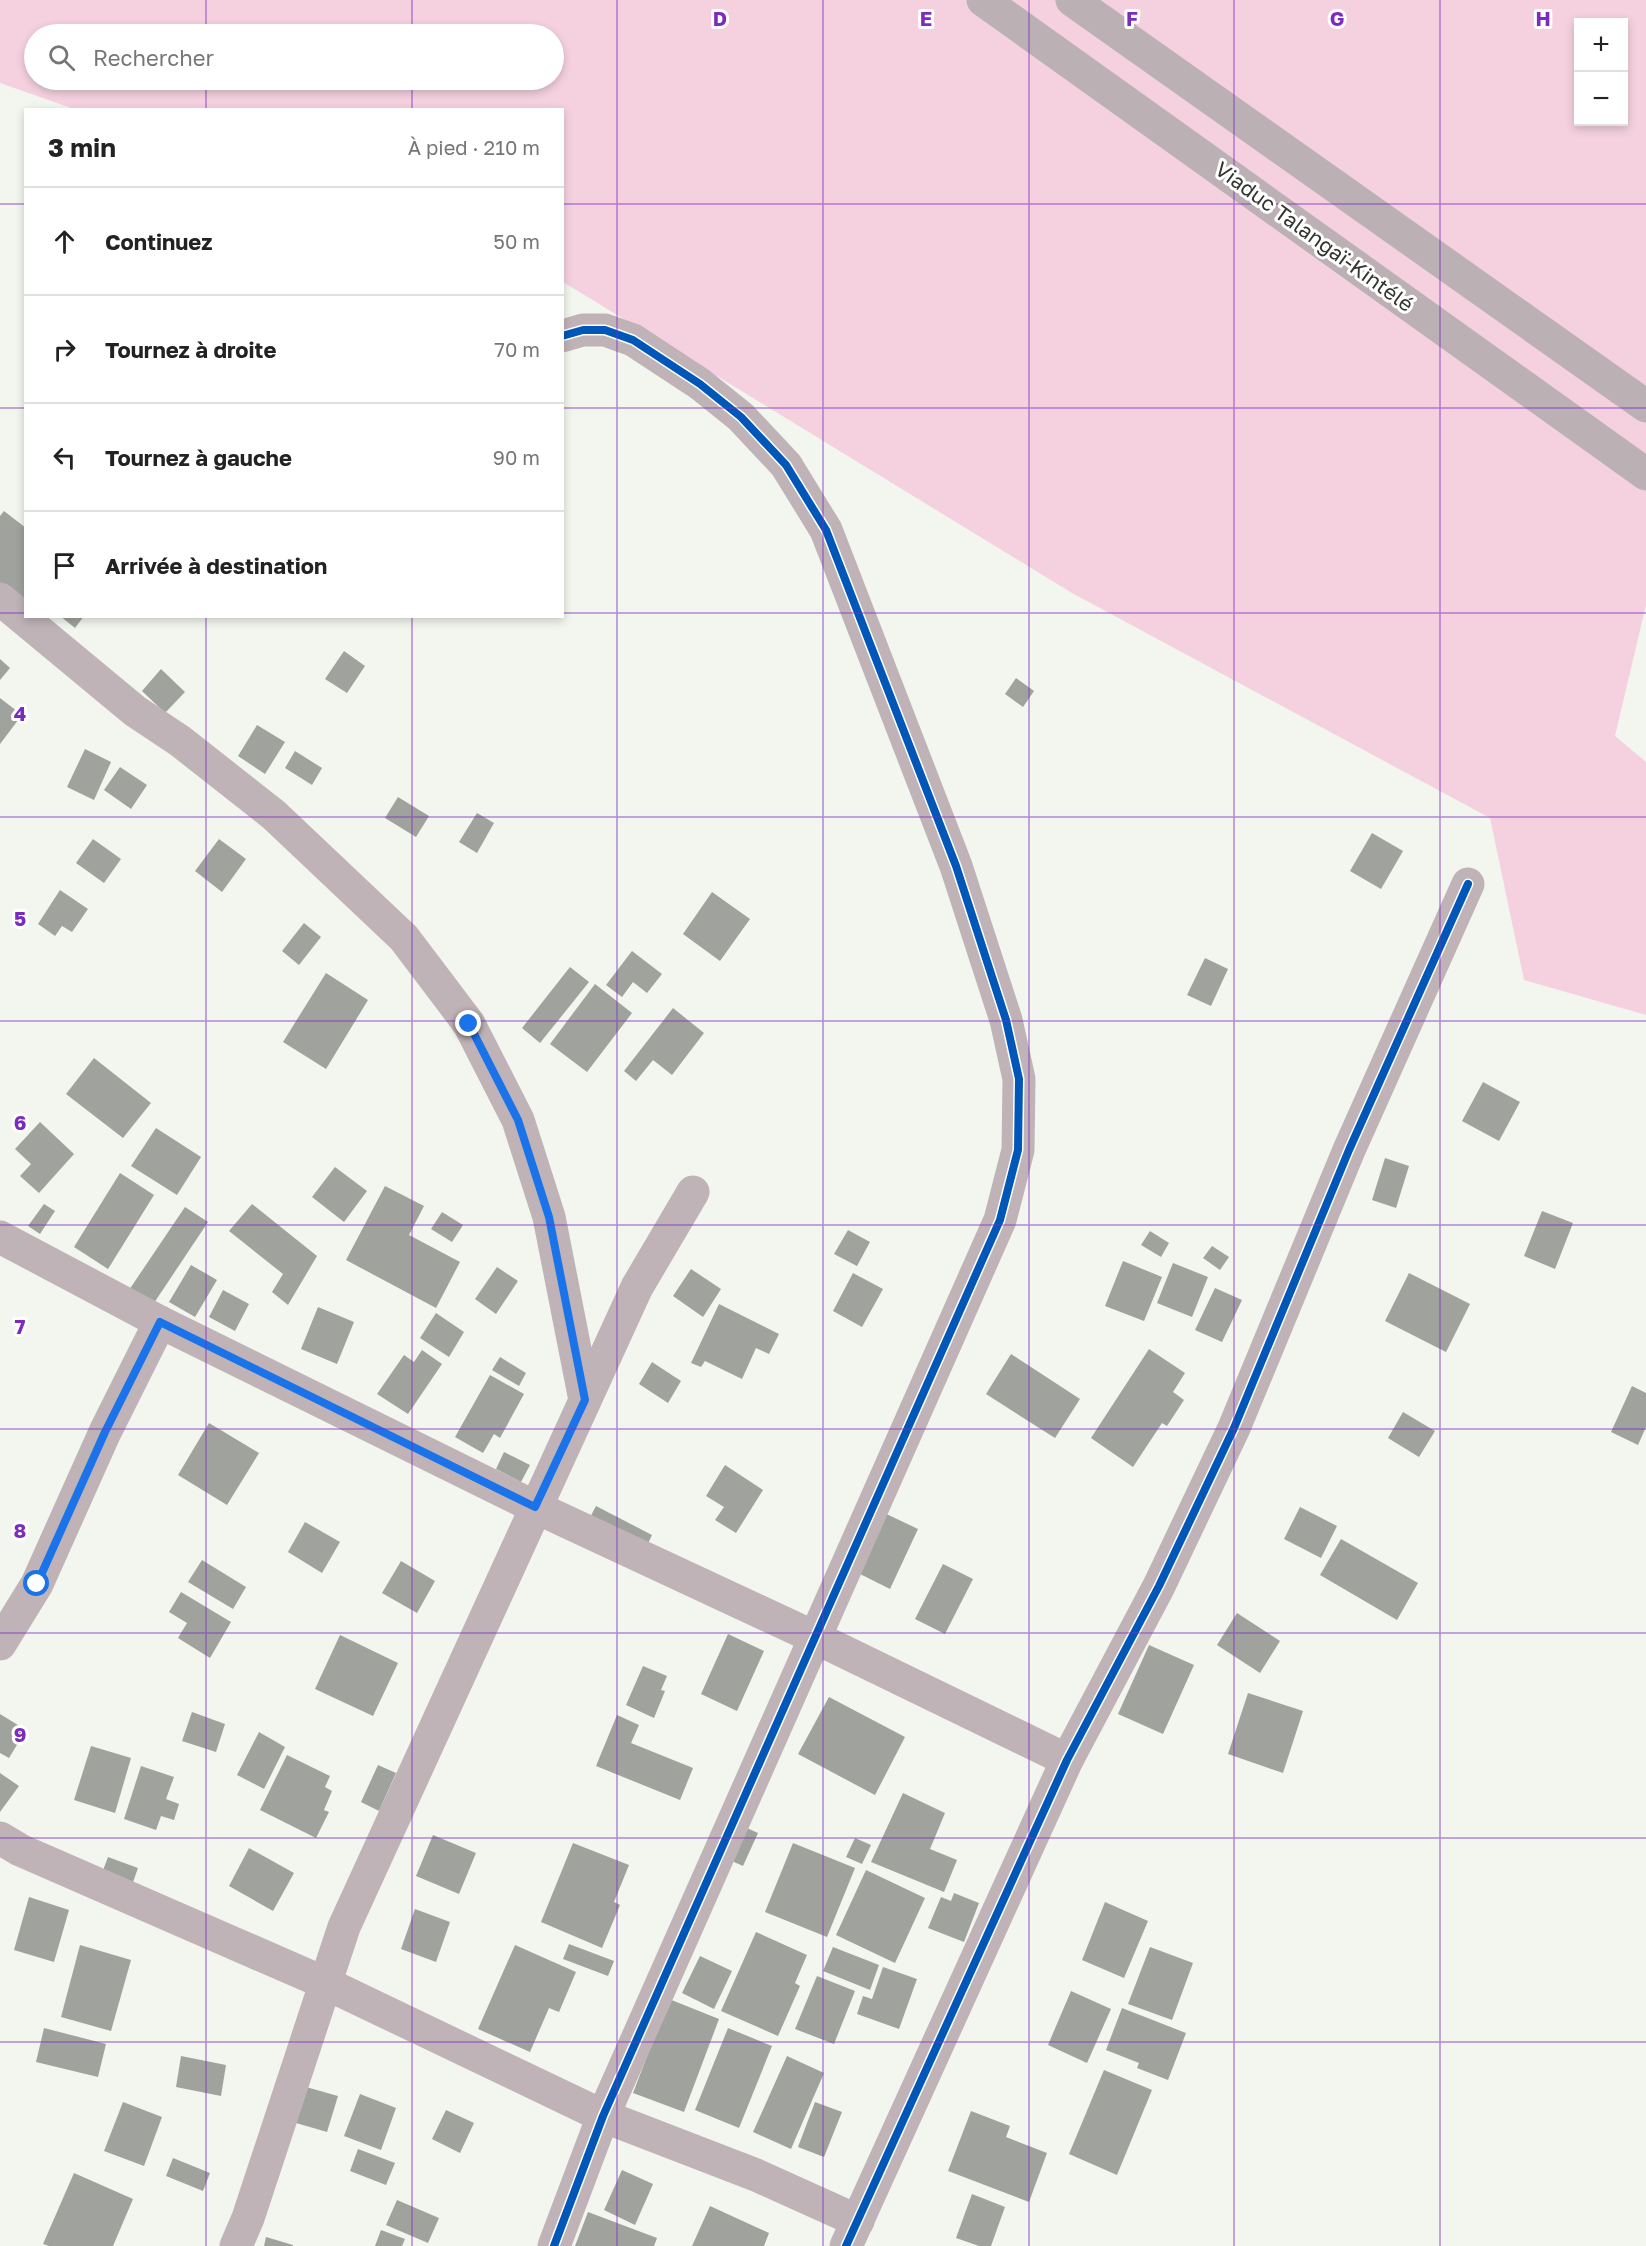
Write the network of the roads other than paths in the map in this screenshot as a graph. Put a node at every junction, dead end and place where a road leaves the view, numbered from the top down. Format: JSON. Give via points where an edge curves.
{"nodes":[{"id":1,"x":983,"y":0,"type":"edge"},
{"id":2,"x":1072,"y":0,"type":"edge"},
{"id":3,"x":564,"y":335,"type":"edge"},
{"id":4,"x":1646,"y":406,"type":"edge"},
{"id":5,"x":1646,"y":474,"type":"edge"},
{"id":6,"x":0,"y":599,"type":"edge"},
{"id":7,"x":1468,"y":884,"type":"dead end"},
{"id":8,"x":693,"y":1192,"type":"dead end"},
{"id":9,"x":0,"y":1237,"type":"edge"},
{"id":10,"x":160,"y":1322,"type":"junction"},
{"id":11,"x":585,"y":1400,"type":"junction"},
{"id":12,"x":535,"y":1507,"type":"junction"},
{"id":13,"x":814,"y":1637,"type":"junction"},
{"id":14,"x":0,"y":1644,"type":"edge"},
{"id":15,"x":1067,"y":1760,"type":"junction"},
{"id":16,"x":0,"y":1838,"type":"edge"},
{"id":17,"x":325,"y":1983,"type":"junction"},
{"id":18,"x":603,"y":2116,"type":"junction"},
{"id":19,"x":852,"y":2234,"type":"edge"},
{"id":20,"x":236,"y":2246,"type":"edge"},
{"id":21,"x":554,"y":2246,"type":"edge"}],
"edges":[{"from":1,"to":5,"type":"highway","name":"Viaduc Talangaï-Kintélé"},
{"from":2,"to":4,"type":"highway"},
{"from":3,"to":13,"type":"street","via":[[604,330],[633,340],[700,384],[741,417],[786,465],[826,530],[956,866],[1006,1020],[1019,1079],[1018,1150],[1000,1220]]},
{"from":6,"to":11,"type":"street","via":[[135,711],[274,815],[404,938],[469,1024],[518,1120],[549,1217]]},
{"from":7,"to":15,"type":"street","via":[[1349,1150],[1234,1428],[1159,1586]]},
{"from":8,"to":11,"type":"street","via":[[637,1287]]},
{"from":9,"to":10,"type":"street"},
{"from":10,"to":12,"type":"street"},
{"from":10,"to":14,"type":"street","via":[[105,1432],[37,1584]]},
{"from":11,"to":12,"type":"street"},
{"from":12,"to":13,"type":"street"},
{"from":12,"to":17,"type":"street","via":[[344,1927]]},
{"from":13,"to":15,"type":"street"},
{"from":13,"to":18,"type":"street"},
{"from":15,"to":19,"type":"street"},
{"from":16,"to":17,"type":"street"},
{"from":17,"to":18,"type":"street"},
{"from":17,"to":20,"type":"street"},
{"from":18,"to":19,"type":"street","via":[[756,2175]]},
{"from":18,"to":21,"type":"street"}]}
